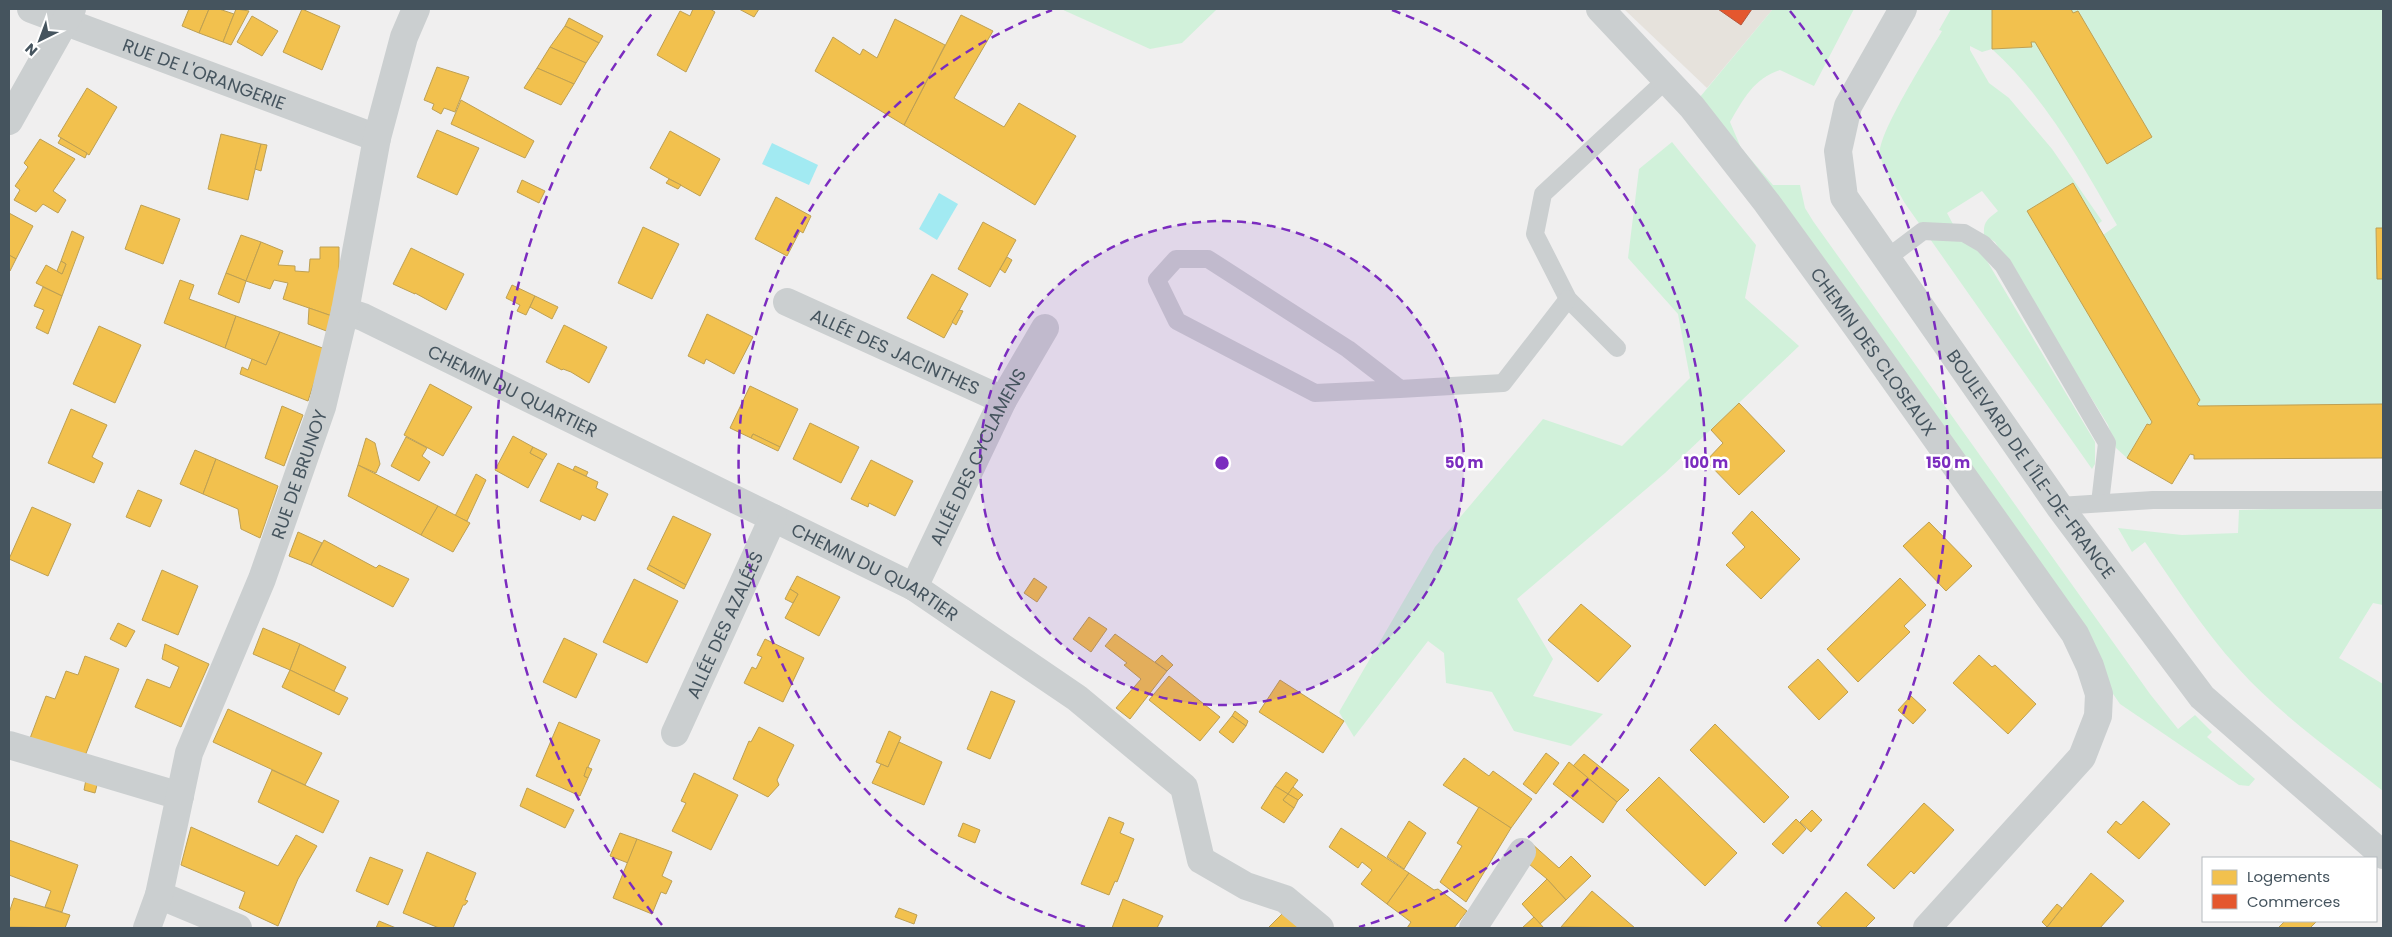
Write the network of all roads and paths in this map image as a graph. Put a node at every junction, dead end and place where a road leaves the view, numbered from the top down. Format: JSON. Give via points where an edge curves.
{"nodes":[{"id":1,"x":31,"y":9,"type":"edge"},
{"id":2,"x":416,"y":9,"type":"edge"},
{"id":3,"x":1600,"y":9,"type":"edge"},
{"id":4,"x":1903,"y":9,"type":"edge"},
{"id":5,"x":68,"y":15,"type":"edge"},
{"id":6,"x":1666,"y":80,"type":"junction"},
{"id":7,"x":9,"y":121,"type":"edge"},
{"id":8,"x":377,"y":138,"type":"junction"},
{"id":9,"x":1886,"y":259,"type":"junction"},
{"id":10,"x":1568,"y":299,"type":"junction"},
{"id":11,"x":787,"y":302,"type":"dead end"},
{"id":12,"x":345,"y":311,"type":"junction"},
{"id":13,"x":1044,"y":328,"type":"dead end"},
{"id":14,"x":1617,"y":348,"type":"dead end"},
{"id":15,"x":1400,"y":389,"type":"junction"},
{"id":16,"x":1003,"y":400,"type":"junction"},
{"id":17,"x":2383,"y":500,"type":"edge"},
{"id":18,"x":2100,"y":503,"type":"junction"},
{"id":19,"x":2059,"y":506,"type":"junction"},
{"id":20,"x":774,"y":518,"type":"junction"},
{"id":21,"x":914,"y":587,"type":"junction"},
{"id":22,"x":675,"y":733,"type":"dead end"},
{"id":23,"x":9,"y":745,"type":"edge"},
{"id":24,"x":180,"y":796,"type":"junction"},
{"id":25,"x":1522,"y":852,"type":"dead end"},
{"id":26,"x":2383,"y":855,"type":"edge"},
{"id":27,"x":159,"y":895,"type":"junction"},
{"id":28,"x":147,"y":928,"type":"edge"},
{"id":29,"x":238,"y":928,"type":"edge"},
{"id":30,"x":1320,"y":928,"type":"edge"},
{"id":31,"x":1473,"y":928,"type":"edge"},
{"id":32,"x":1927,"y":928,"type":"edge"}],
"edges":[{"from":1,"to":5,"type":"street","name":"RUE DE L'ORANGERIE"},
{"from":2,"to":8,"type":"street","name":"RUE DE BRUNOY","via":[[404,38]]},
{"from":3,"to":6,"type":"street","name":"CHEMIN DES CLOSEAUX"},
{"from":4,"to":9,"type":"street","name":"BOULEVARD DE L'ÎLE-DE-FRANCE","via":[[1848,106],[1838,151],[1844,197]]},
{"from":5,"to":7,"type":"street"},
{"from":5,"to":8,"type":"street","name":"RUE DE L'ORANGERIE"},
{"from":6,"to":10,"type":"lane","via":[[1543,194],[1535,234]]},
{"from":6,"to":32,"type":"street","name":"CHEMIN DES CLOSEAUX","via":[[1692,107],[1767,204],[2070,626],[2090,666],[2099,694],[2098,716],[2082,757]]},
{"from":8,"to":12,"type":"street","name":"RUE DE BRUNOY"},
{"from":9,"to":18,"type":"lane","via":[[1923,231],[1956,232],[1983,244],[2003,265],[2107,443]]},
{"from":9,"to":19,"type":"street","name":"BOULEVARD DE L'ÎLE-DE-FRANCE"},
{"from":10,"to":14,"type":"lane"},
{"from":10,"to":15,"type":"lane","via":[[1503,383]]},
{"from":11,"to":16,"type":"street","name":"ALLÉE DES JACINTHES"},
{"from":12,"to":20,"type":"street","name":"CHEMIN DU QUARTIER"},
{"from":12,"to":24,"type":"street","name":"RUE DE BRUNOY","via":[[322,407],[262,579],[189,753]]},
{"from":13,"to":16,"type":"street","name":"ALLÉE DES CYCLAMENS"},
{"from":15,"to":15,"type":"lane","via":[[1348,349],[1208,259],[1176,258],[1156,280],[1177,321],[1315,393]]},
{"from":16,"to":21,"type":"street","name":"ALLÉE DES CYCLAMENS"},
{"from":17,"to":18,"type":"lane"},
{"from":18,"to":19,"type":"lane"},
{"from":19,"to":26,"type":"street","name":"BOULEVARD DE L'ÎLE-DE-FRANCE","via":[[2202,697]]},
{"from":20,"to":21,"type":"street","name":"CHEMIN DU QUARTIER"},
{"from":20,"to":22,"type":"street","name":"ALLÉE DES AZALÉES"},
{"from":21,"to":30,"type":"street","name":"CHEMIN DU QUARTIER","via":[[1077,698],[1184,786],[1201,860],[1246,886],[1285,899]]},
{"from":23,"to":24,"type":"street"},
{"from":24,"to":27,"type":"street","name":"RUE DE BRUNOY"},
{"from":25,"to":31,"type":"street"},
{"from":27,"to":28,"type":"street","name":"RUE DE BRUNOY"},
{"from":27,"to":29,"type":"street"}]}
